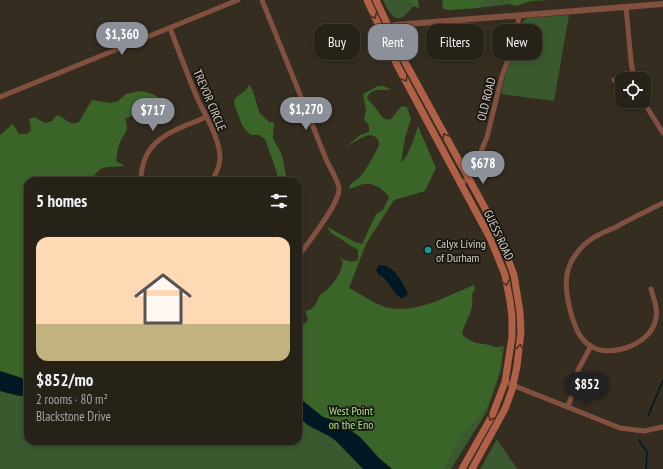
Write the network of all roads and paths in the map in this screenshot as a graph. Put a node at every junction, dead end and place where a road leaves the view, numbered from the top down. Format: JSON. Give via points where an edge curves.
{"nodes":[{"id":1,"x":238,"y":0,"type":"edge"},
{"id":2,"x":262,"y":0,"type":"edge"},
{"id":3,"x":367,"y":0,"type":"edge"},
{"id":4,"x":376,"y":0,"type":"edge"},
{"id":5,"x":663,"y":4,"type":"edge"},
{"id":6,"x":626,"y":7,"type":"junction"},
{"id":7,"x":519,"y":15,"type":"junction"},
{"id":8,"x":378,"y":24,"type":"edge"},
{"id":9,"x":387,"y":24,"type":"edge"},
{"id":10,"x":408,"y":24,"type":"edge"},
{"id":11,"x":170,"y":28,"type":"junction"},
{"id":12,"x":396,"y":60,"type":"edge"},
{"id":13,"x":405,"y":60,"type":"edge"},
{"id":14,"x":633,"y":72,"type":"edge"},
{"id":15,"x":0,"y":97,"type":"edge"},
{"id":16,"x":647,"y":108,"type":"edge"},
{"id":17,"x":206,"y":117,"type":"junction"},
{"id":18,"x":663,"y":133,"type":"edge"},
{"id":19,"x":141,"y":177,"type":"edge"},
{"id":20,"x":214,"y":177,"type":"edge"},
{"id":21,"x":468,"y":177,"type":"junction"},
{"id":22,"x":462,"y":184,"type":"junction"},
{"id":23,"x":663,"y":203,"type":"edge"},
{"id":24,"x":302,"y":252,"type":"edge"},
{"id":25,"x":651,"y":289,"type":"dead end"},
{"id":26,"x":591,"y":346,"type":"junction"},
{"id":27,"x":505,"y":382,"type":"junction"},
{"id":28,"x":513,"y":385,"type":"junction"},
{"id":29,"x":568,"y":406,"type":"junction"},
{"id":30,"x":663,"y":427,"type":"edge"},
{"id":31,"x":462,"y":469,"type":"edge"},
{"id":32,"x":472,"y":469,"type":"edge"}],
"edges":[{"from":1,"to":11,"type":"street"},
{"from":2,"to":24,"type":"street","via":[[339,190],[335,204]]},
{"from":3,"to":8,"type":"main road","name":"GUESS ROAD","one_way":true},
{"from":4,"to":9,"type":"main road","name":"GUESS ROAD"},
{"from":5,"to":6,"type":"street"},
{"from":6,"to":7,"type":"street"},
{"from":6,"to":14,"type":"street"},
{"from":7,"to":10,"type":"street"},
{"from":7,"to":21,"type":"street","name":"OLD ROAD","via":[[516,38],[502,76],[487,137]]},
{"from":11,"to":15,"type":"street"},
{"from":11,"to":17,"type":"street","name":"TREVOR CIRCLE"},
{"from":12,"to":22,"type":"main road","name":"GUESS ROAD","one_way":true},
{"from":21,"to":13,"type":"main road","name":"GUESS ROAD","one_way":true},
{"from":16,"to":18,"type":"street"},
{"from":17,"to":19,"type":"street","via":[[159,138],[146,155]]},
{"from":17,"to":20,"type":"street","name":"TREVOR CIRCLE","via":[[220,157]]},
{"from":21,"to":22,"type":"street","name":"OLD ROAD"},
{"from":28,"to":21,"type":"main road","name":"GUESS ROAD","one_way":true,"via":[[521,332],[514,275],[498,232]]},
{"from":22,"to":27,"type":"main road","name":"GUESS ROAD","one_way":true,"via":[[490,238],[505,275],[512,317]]},
{"from":23,"to":26,"type":"street","via":[[592,239],[572,260],[567,274],[566,294],[576,328]]},
{"from":25,"to":26,"type":"street","via":[[656,317],[653,328],[647,335],[615,351],[603,351]]},
{"from":26,"to":29,"type":"street","via":[[578,370]]},
{"from":27,"to":28,"type":"street"},
{"from":27,"to":31,"type":"main road","name":"GUESS ROAD","one_way":true,"via":[[492,416]]},
{"from":28,"to":29,"type":"street"},
{"from":28,"to":32,"type":"main road","name":"GUESS ROAD","via":[[505,410]]},
{"from":29,"to":30,"type":"street","via":[[620,428],[644,431]]}]}
